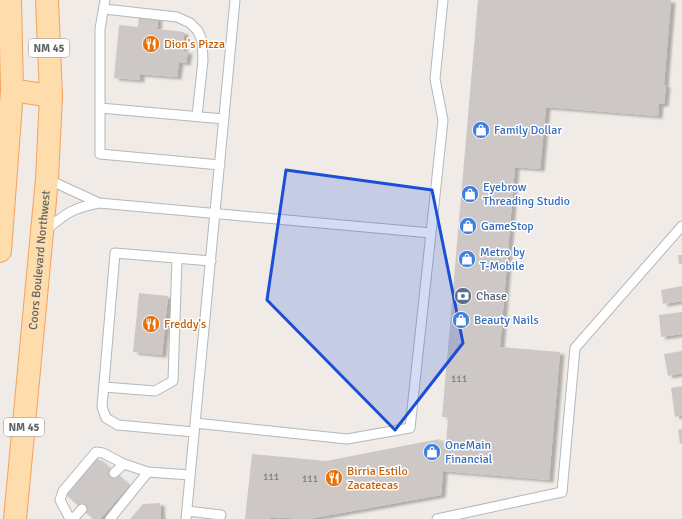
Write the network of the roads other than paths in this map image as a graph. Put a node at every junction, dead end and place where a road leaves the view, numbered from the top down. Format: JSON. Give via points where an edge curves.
{"nodes":[{"id":1,"x":10,"y":0,"type":"edge"},
{"id":2,"x":47,"y":0,"type":"edge"},
{"id":3,"x":235,"y":0,"type":"edge"},
{"id":4,"x":443,"y":0,"type":"edge"},
{"id":5,"x":104,"y":5,"type":"edge"},
{"id":6,"x":6,"y":90,"type":"edge"},
{"id":7,"x":51,"y":96,"type":"junction"},
{"id":8,"x":100,"y":108,"type":"junction"},
{"id":9,"x":196,"y":116,"type":"junction"},
{"id":10,"x":224,"y":119,"type":"junction"},
{"id":11,"x":220,"y":165,"type":"junction"},
{"id":12,"x":48,"y":179,"type":"junction"},
{"id":13,"x":99,"y":203,"type":"junction"},
{"id":14,"x":216,"y":215,"type":"junction"},
{"id":15,"x":682,"y":226,"type":"edge"},
{"id":16,"x":43,"y":232,"type":"junction"},
{"id":17,"x":431,"y":233,"type":"junction"},
{"id":18,"x":0,"y":251,"type":"edge"},
{"id":19,"x":177,"y":258,"type":"junction"},
{"id":20,"x":211,"y":261,"type":"junction"},
{"id":21,"x":104,"y":387,"type":"junction"},
{"id":22,"x":195,"y":428,"type":"junction"},
{"id":23,"x":124,"y":464,"type":"junction"},
{"id":24,"x":148,"y":472,"type":"junction"},
{"id":25,"x":114,"y":473,"type":"dead end"},
{"id":26,"x":190,"y":475,"type":"junction"},
{"id":27,"x":82,"y":509,"type":"dead end"},
{"id":28,"x":186,"y":515,"type":"edge"},
{"id":29,"x":221,"y":515,"type":"dead end"},
{"id":30,"x":15,"y":519,"type":"edge"},
{"id":31,"x":70,"y":519,"type":"edge"},
{"id":32,"x":73,"y":519,"type":"edge"},
{"id":33,"x":110,"y":519,"type":"edge"},
{"id":34,"x":437,"y":519,"type":"edge"}],
"edges":[{"from":1,"to":6,"type":"main road","number":"NM 45"},
{"from":2,"to":7,"type":"main road","name":"Coors Boulevard Northwest","number":"NM 45"},
{"from":3,"to":10,"type":"lane"},
{"from":4,"to":17,"type":"lane","via":[[435,78],[443,120]]},
{"from":5,"to":8,"type":"lane","via":[[100,29]]},
{"from":5,"to":9,"type":"lane","via":[[177,17],[190,23],[198,31],[202,41],[203,60]]},
{"from":6,"to":7,"type":"main road"},
{"from":6,"to":18,"type":"main road","number":"NM 45"},
{"from":7,"to":12,"type":"main road","name":"Coors Boulevard Northwest","number":"NM 45"},
{"from":8,"to":9,"type":"lane"},
{"from":8,"to":11,"type":"lane","via":[[100,154]]},
{"from":9,"to":10,"type":"lane"},
{"from":10,"to":11,"type":"lane"},
{"from":11,"to":14,"type":"lane"},
{"from":12,"to":13,"type":"lane"},
{"from":12,"to":16,"type":"main road","name":"Coors Boulevard Northwest","number":"NM 45"},
{"from":13,"to":14,"type":"lane"},
{"from":13,"to":16,"type":"lane","via":[[66,213]]},
{"from":14,"to":17,"type":"lane"},
{"from":14,"to":20,"type":"lane"},
{"from":15,"to":34,"type":"lane","via":[[575,348],[562,492]]},
{"from":16,"to":30,"type":"main road","name":"Coors Boulevard Northwest","number":"NM 45"},
{"from":17,"to":22,"type":"lane","via":[[410,428],[347,439]]},
{"from":19,"to":20,"type":"lane"},
{"from":19,"to":21,"type":"lane","via":[[173,381],[155,392]]},
{"from":19,"to":21,"type":"lane","via":[[115,253]]},
{"from":20,"to":22,"type":"lane"},
{"from":21,"to":22,"type":"lane","via":[[102,407],[106,418],[118,425]]},
{"from":22,"to":26,"type":"lane"},
{"from":23,"to":24,"type":"lane"},
{"from":23,"to":25,"type":"lane"},
{"from":23,"to":31,"type":"lane","via":[[96,452],[62,491],[60,500]]},
{"from":24,"to":26,"type":"lane"},
{"from":24,"to":33,"type":"lane"},
{"from":26,"to":28,"type":"lane"},
{"from":27,"to":32,"type":"lane"},
{"from":28,"to":29,"type":"lane"}]}
